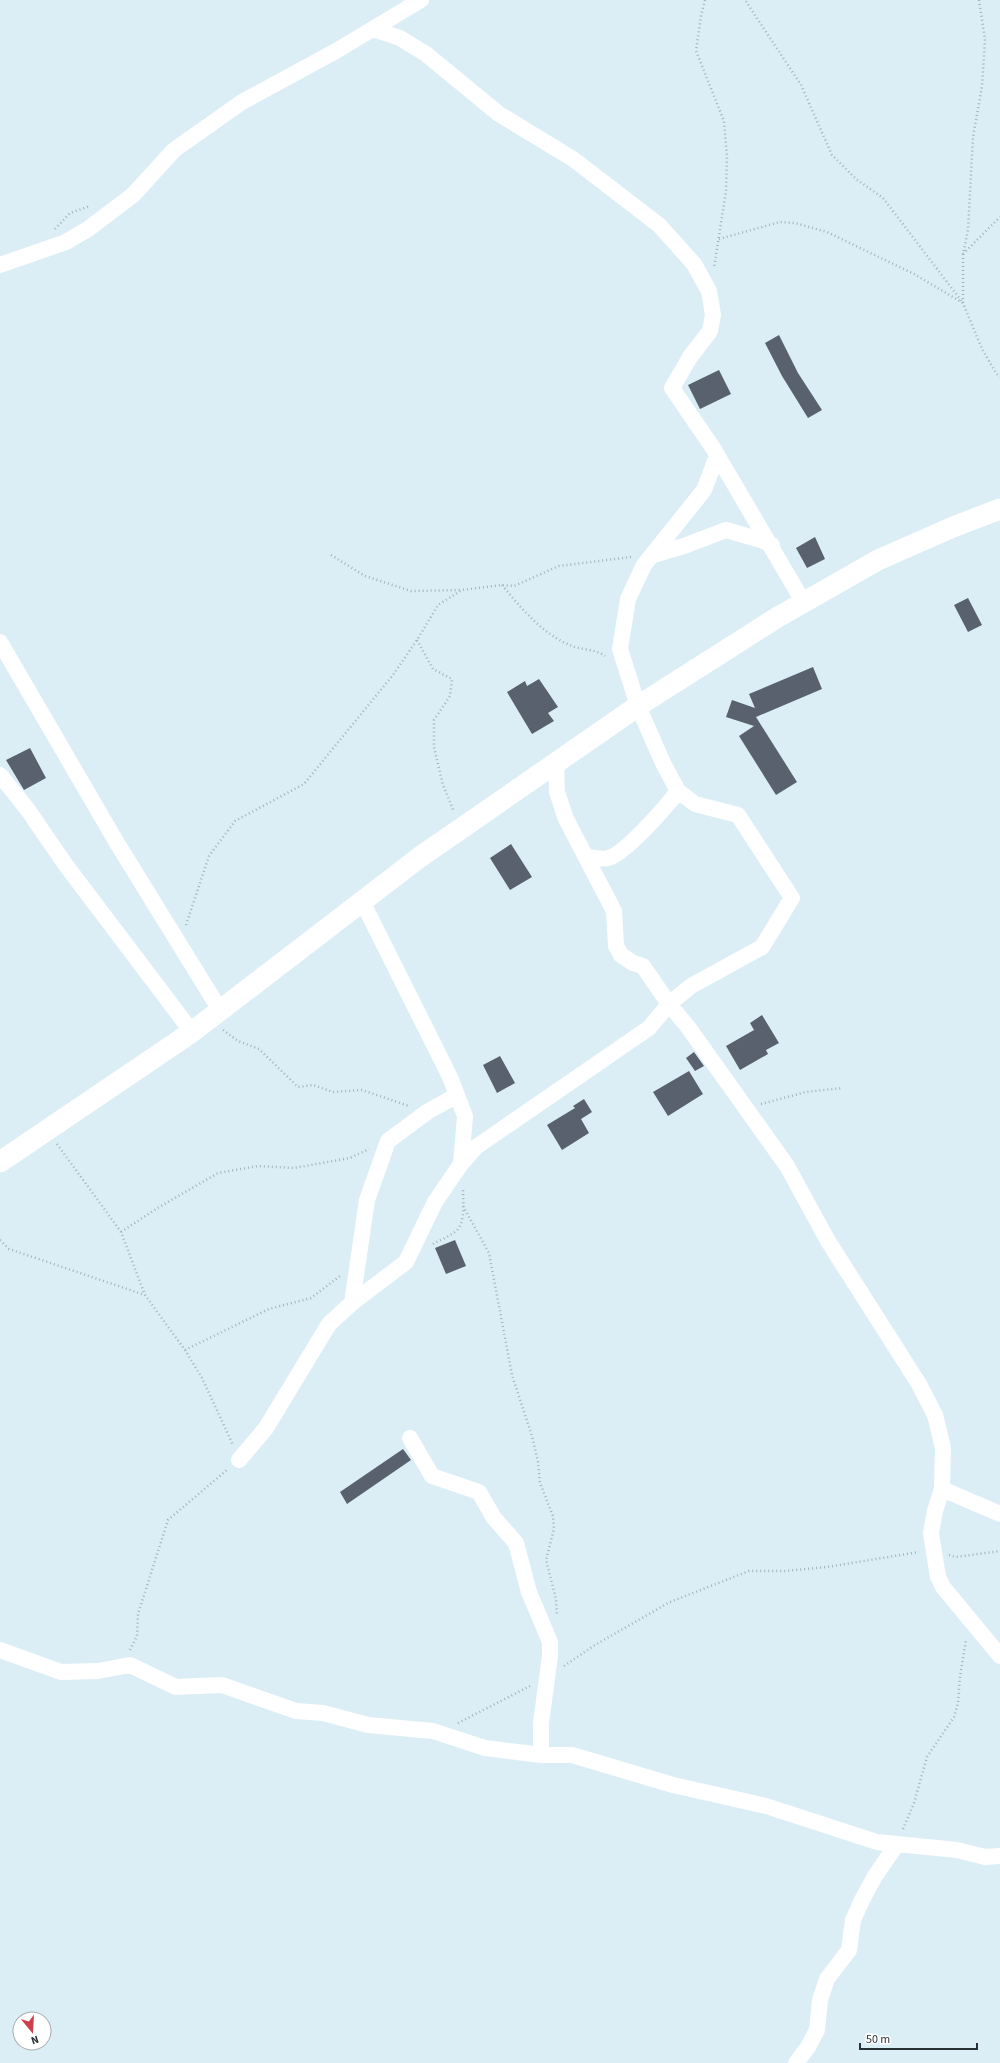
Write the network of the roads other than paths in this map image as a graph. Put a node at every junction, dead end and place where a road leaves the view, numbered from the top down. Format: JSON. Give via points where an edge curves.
{"nodes":[{"id":1,"x":421,"y":0,"type":"edge"},
{"id":2,"x":373,"y":29,"type":"junction"},
{"id":3,"x":0,"y":265,"type":"edge"},
{"id":4,"x":717,"y":456,"type":"junction"},
{"id":5,"x":1000,"y":509,"type":"edge"},
{"id":6,"x":769,"y":544,"type":"junction"},
{"id":7,"x":786,"y":552,"type":"dead end"},
{"id":8,"x":653,"y":555,"type":"junction"},
{"id":9,"x":804,"y":603,"type":"junction"},
{"id":10,"x":0,"y":642,"type":"edge"},
{"id":11,"x":638,"y":706,"type":"junction"},
{"id":12,"x":556,"y":763,"type":"junction"},
{"id":13,"x":0,"y":775,"type":"edge"},
{"id":14,"x":678,"y":791,"type":"junction"},
{"id":15,"x":586,"y":857,"type":"junction"},
{"id":16,"x":362,"y":901,"type":"junction"},
{"id":17,"x":669,"y":1004,"type":"junction"},
{"id":18,"x":214,"y":1015,"type":"junction"},
{"id":19,"x":192,"y":1032,"type":"junction"},
{"id":20,"x":457,"y":1095,"type":"junction"},
{"id":21,"x":0,"y":1162,"type":"edge"},
{"id":22,"x":461,"y":1164,"type":"junction"},
{"id":23,"x":352,"y":1303,"type":"junction"},
{"id":24,"x":410,"y":1438,"type":"dead end"},
{"id":25,"x":239,"y":1460,"type":"road end"},
{"id":26,"x":942,"y":1489,"type":"junction"},
{"id":27,"x":1000,"y":1514,"type":"edge"},
{"id":28,"x":0,"y":1650,"type":"edge"},
{"id":29,"x":1000,"y":1656,"type":"edge"},
{"id":30,"x":541,"y":1756,"type":"junction"},
{"id":31,"x":898,"y":1844,"type":"junction"},
{"id":32,"x":1000,"y":1856,"type":"edge"},
{"id":33,"x":796,"y":2063,"type":"edge"}],
"edges":[{"from":1,"to":2,"type":"street"},
{"from":2,"to":3,"type":"street","via":[[242,102],[174,150],[133,195],[88,229],[66,242]]},
{"from":2,"to":4,"type":"street","via":[[400,38],[426,54],[499,114],[573,159],[659,225],[694,264],[709,291],[713,315],[710,331],[690,357],[672,388]]},
{"from":4,"to":6,"type":"street"},
{"from":4,"to":8,"type":"street","via":[[704,490]]},
{"from":5,"to":9,"type":"main road","via":[[878,560]]},
{"from":6,"to":7,"type":"street"},
{"from":6,"to":8,"type":"street","via":[[726,530]]},
{"from":6,"to":9,"type":"street"},
{"from":8,"to":11,"type":"street","via":[[644,565],[628,599],[620,649]]},
{"from":9,"to":11,"type":"main road"},
{"from":10,"to":18,"type":"street","via":[[117,843],[180,945]]},
{"from":11,"to":12,"type":"main road"},
{"from":11,"to":14,"type":"street"},
{"from":12,"to":15,"type":"street","via":[[557,792],[566,819]]},
{"from":12,"to":16,"type":"main road"},
{"from":13,"to":19,"type":"street"},
{"from":14,"to":15,"type":"street","via":[[666,807],[619,853],[608,858]]},
{"from":14,"to":17,"type":"street","via":[[695,804],[738,815],[792,898],[762,947],[691,986]]},
{"from":15,"to":17,"type":"street","via":[[614,911],[616,946],[621,955],[633,963],[644,966]]},
{"from":16,"to":18,"type":"main road"},
{"from":16,"to":20,"type":"street"},
{"from":17,"to":22,"type":"street","via":[[649,1028],[476,1147]]},
{"from":17,"to":26,"type":"street","via":[[786,1166],[828,1241],[919,1384],[935,1415],[943,1448]]},
{"from":18,"to":19,"type":"main road"},
{"from":19,"to":21,"type":"main road"},
{"from":20,"to":22,"type":"street","via":[[466,1116]]},
{"from":20,"to":23,"type":"street","via":[[427,1112],[388,1141],[367,1200]]},
{"from":22,"to":23,"type":"street","via":[[435,1202],[406,1262]]},
{"from":23,"to":25,"type":"street","via":[[330,1324],[266,1428]]},
{"from":24,"to":30,"type":"street","via":[[432,1476],[479,1492],[494,1518],[516,1543],[529,1592],[550,1642],[541,1723]]},
{"from":26,"to":27,"type":"street"},
{"from":26,"to":29,"type":"street","via":[[931,1533],[938,1577],[943,1587]]},
{"from":28,"to":30,"type":"street","via":[[61,1672],[98,1672],[130,1665],[176,1688],[222,1684],[296,1711],[323,1714],[368,1725],[440,1733],[485,1748]]},
{"from":30,"to":31,"type":"street","via":[[572,1755],[673,1786],[766,1806],[877,1842]]},
{"from":31,"to":32,"type":"street","via":[[957,1850],[985,1857]]},
{"from":31,"to":33,"type":"street","via":[[875,1876],[856,1913],[849,1950],[827,1979],[820,2000],[816,2030]]}]}
